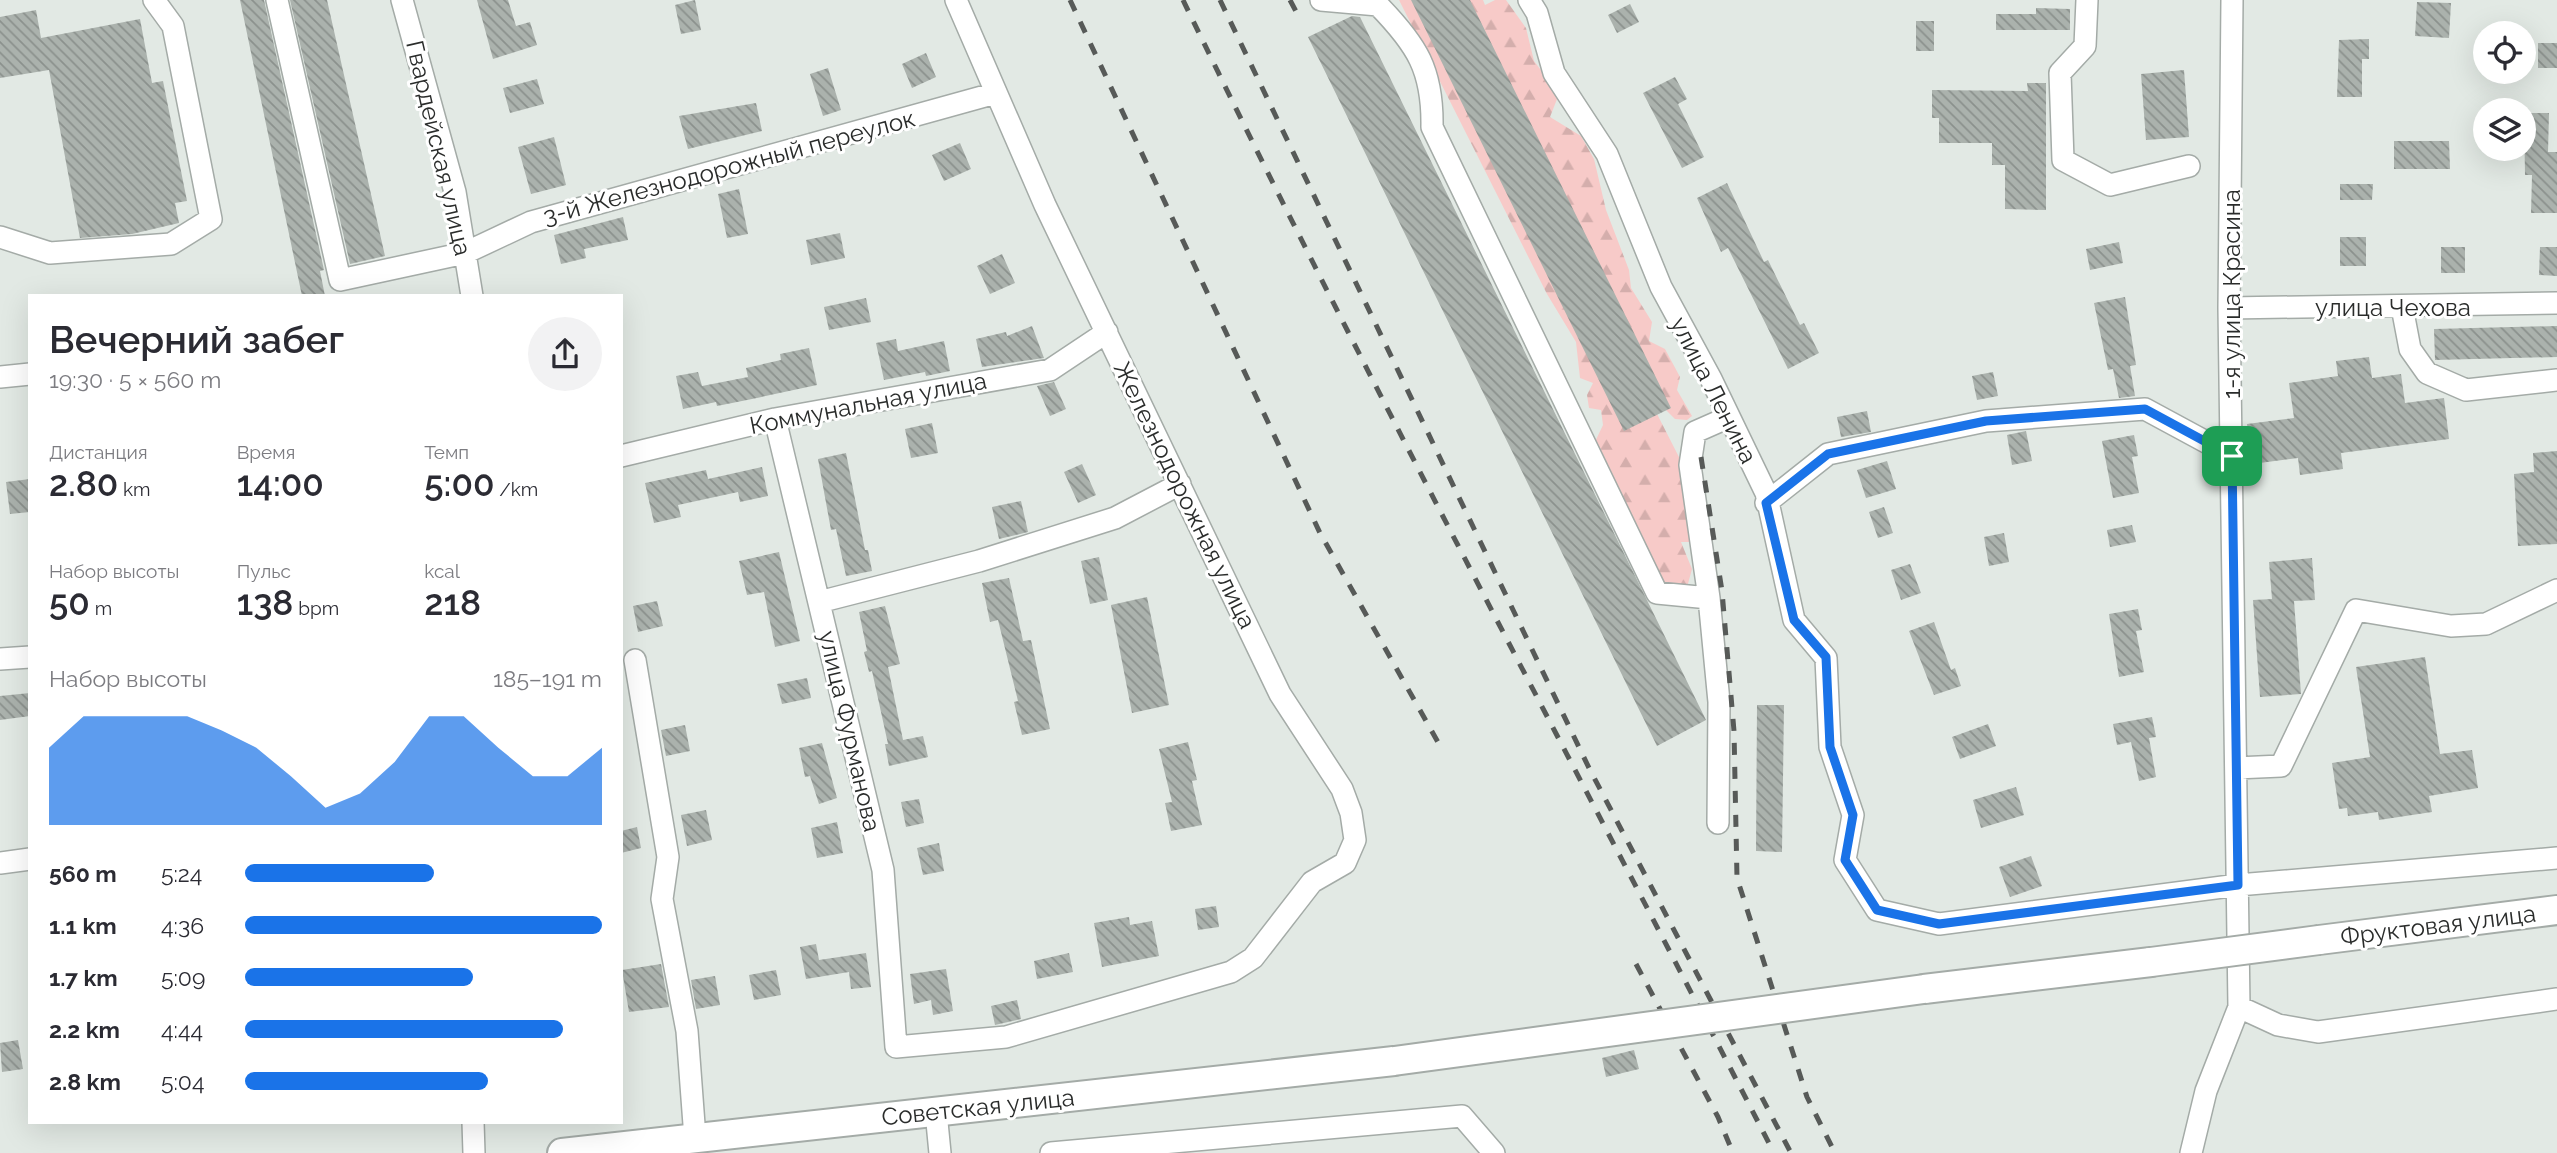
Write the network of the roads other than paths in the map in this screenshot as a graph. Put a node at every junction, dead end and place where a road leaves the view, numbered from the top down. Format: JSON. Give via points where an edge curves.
{"nodes":[{"id":1,"x":154,"y":0,"type":"edge"},
{"id":2,"x":277,"y":0,"type":"edge"},
{"id":3,"x":402,"y":0,"type":"edge"},
{"id":4,"x":956,"y":0,"type":"edge"},
{"id":5,"x":1321,"y":0,"type":"edge"},
{"id":6,"x":1529,"y":0,"type":"edge"},
{"id":7,"x":2087,"y":0,"type":"edge"},
{"id":8,"x":2232,"y":0,"type":"edge"},
{"id":9,"x":996,"y":93,"type":"junction"},
{"id":10,"x":2189,"y":166,"type":"dead end"},
{"id":11,"x":0,"y":237,"type":"edge"},
{"id":12,"x":465,"y":253,"type":"junction"},
{"id":13,"x":472,"y":294,"type":"edge"},
{"id":14,"x":2557,"y":303,"type":"edge"},
{"id":15,"x":2402,"y":307,"type":"junction"},
{"id":16,"x":2230,"y":308,"type":"junction"},
{"id":17,"x":1107,"y":332,"type":"junction"},
{"id":18,"x":28,"y":374,"type":"edge"},
{"id":19,"x":0,"y":377,"type":"edge"},
{"id":20,"x":2557,"y":380,"type":"edge"},
{"id":21,"x":1729,"y":417,"type":"junction"},
{"id":22,"x":775,"y":419,"type":"junction"},
{"id":23,"x":623,"y":456,"type":"edge"},
{"id":24,"x":2232,"y":456,"type":"junction"},
{"id":25,"x":1180,"y":484,"type":"junction"},
{"id":26,"x":1766,"y":503,"type":"junction"},
{"id":27,"x":2557,"y":590,"type":"edge"},
{"id":28,"x":1709,"y":598,"type":"junction"},
{"id":29,"x":819,"y":602,"type":"junction"},
{"id":30,"x":28,"y":657,"type":"edge"},
{"id":31,"x":0,"y":659,"type":"edge"},
{"id":32,"x":635,"y":660,"type":"dead end"},
{"id":33,"x":2236,"y":768,"type":"junction"},
{"id":34,"x":1718,"y":823,"type":"dead end"},
{"id":35,"x":2557,"y":858,"type":"edge"},
{"id":36,"x":28,"y":859,"type":"edge"},
{"id":37,"x":0,"y":863,"type":"edge"},
{"id":38,"x":2238,"y":885,"type":"junction"},
{"id":39,"x":2557,"y":909,"type":"edge"},
{"id":40,"x":1924,"y":989,"type":"joint"},
{"id":41,"x":2557,"y":999,"type":"edge"},
{"id":42,"x":2239,"y":1007,"type":"junction"},
{"id":43,"x":895,"y":1047,"type":"joint"},
{"id":44,"x":936,"y":1112,"type":"junction"},
{"id":45,"x":474,"y":1124,"type":"edge"},
{"id":46,"x":695,"y":1139,"type":"junction"},
{"id":47,"x":474,"y":1153,"type":"edge"},
{"id":48,"x":562,"y":1153,"type":"edge"},
{"id":49,"x":940,"y":1153,"type":"edge"},
{"id":50,"x":1051,"y":1153,"type":"edge"},
{"id":51,"x":1494,"y":1153,"type":"edge"},
{"id":52,"x":2192,"y":1153,"type":"edge"}],
"edges":[{"from":1,"to":11,"type":"street","via":[[173,26],[211,219],[171,244],[50,253]]},
{"from":2,"to":12,"type":"street","name":"3-й Железнодорожный переулок","via":[[340,281]]},
{"from":3,"to":12,"type":"street","name":"Гвардейская улица","via":[[455,192]]},
{"from":4,"to":9,"type":"street","name":"Железнодорожная улица"},
{"from":5,"to":28,"type":"street","via":[[1378,5],[1410,38],[1432,93],[1432,127],[1657,593]]},
{"from":6,"to":21,"type":"street","name":"улица Ленина","via":[[1555,73],[1607,154],[1661,287]]},
{"from":7,"to":10,"type":"street","via":[[2085,46],[2060,73],[2063,160],[2110,185]]},
{"from":8,"to":16,"type":"street","name":"1-я улица Красина"},
{"from":9,"to":12,"type":"street","name":"3-й Железнодорожный переулок","via":[[531,222]]},
{"from":9,"to":17,"type":"street","name":"Железнодорожная улица"},
{"from":12,"to":13,"type":"street","name":"Гвардейская улица"},
{"from":14,"to":15,"type":"street","name":"улица Чехова"},
{"from":15,"to":16,"type":"street","name":"улица Чехова"},
{"from":15,"to":20,"type":"street","via":[[2410,349],[2427,373],[2466,390]]},
{"from":16,"to":24,"type":"street","name":"1-я улица Красина"},
{"from":17,"to":22,"type":"street","name":"Коммунальная улица","via":[[1050,370]]},
{"from":17,"to":25,"type":"street","name":"Железнодорожная улица"},
{"from":18,"to":19,"type":"street"},
{"from":21,"to":26,"type":"street","name":"улица Ленина","via":[[1766,493]]},
{"from":21,"to":28,"type":"street","via":[[1695,432],[1690,465]]},
{"from":22,"to":23,"type":"street","name":"Коммунальная улица"},
{"from":22,"to":29,"type":"street","name":"улица Фурманова"},
{"from":24,"to":26,"type":"street","via":[[2145,409],[1986,421],[1828,454]]},
{"from":24,"to":33,"type":"street","name":"1-я улица Красина"},
{"from":25,"to":29,"type":"street","via":[[1115,518],[979,561]]},
{"from":25,"to":43,"type":"street","name":"Железнодорожная улица","via":[[1280,694],[1342,789],[1355,840],[1345,863],[1312,882],[1253,958],[1231,972],[1006,1037]]},
{"from":26,"to":38,"type":"street","name":"улица Ленина","via":[[1794,620],[1826,657],[1830,747],[1853,815],[1845,860],[1877,910],[1939,924]]},
{"from":27,"to":33,"type":"street","via":[[2486,624],[2451,626],[2356,610],[2281,766]]},
{"from":28,"to":34,"type":"street","via":[[1719,702]]},
{"from":29,"to":43,"type":"street","name":"улица Фурманова","via":[[883,870]]},
{"from":30,"to":31,"type":"street"},
{"from":32,"to":46,"type":"street","via":[[668,857],[662,899],[687,1031]]},
{"from":33,"to":38,"type":"street","name":"1-я улица Красина"},
{"from":35,"to":38,"type":"street"},
{"from":36,"to":37,"type":"street"},
{"from":38,"to":42,"type":"street","name":"1-я улица Красина"},
{"from":39,"to":40,"type":"main road","name":"Фруктовая улица","bridge":true},
{"from":40,"to":44,"type":"main road","name":"Советская улица","bridge":true,"via":[[1394,1061]]},
{"from":41,"to":42,"type":"street","via":[[2318,1032],[2278,1026]]},
{"from":42,"to":52,"type":"street","via":[[2206,1091]]},
{"from":44,"to":46,"type":"main road","name":"Советская улица"},
{"from":44,"to":49,"type":"street"},
{"from":45,"to":47,"type":"street"},
{"from":46,"to":48,"type":"main road","name":"Советская улица"},
{"from":50,"to":51,"type":"street","via":[[1462,1116]]}]}
